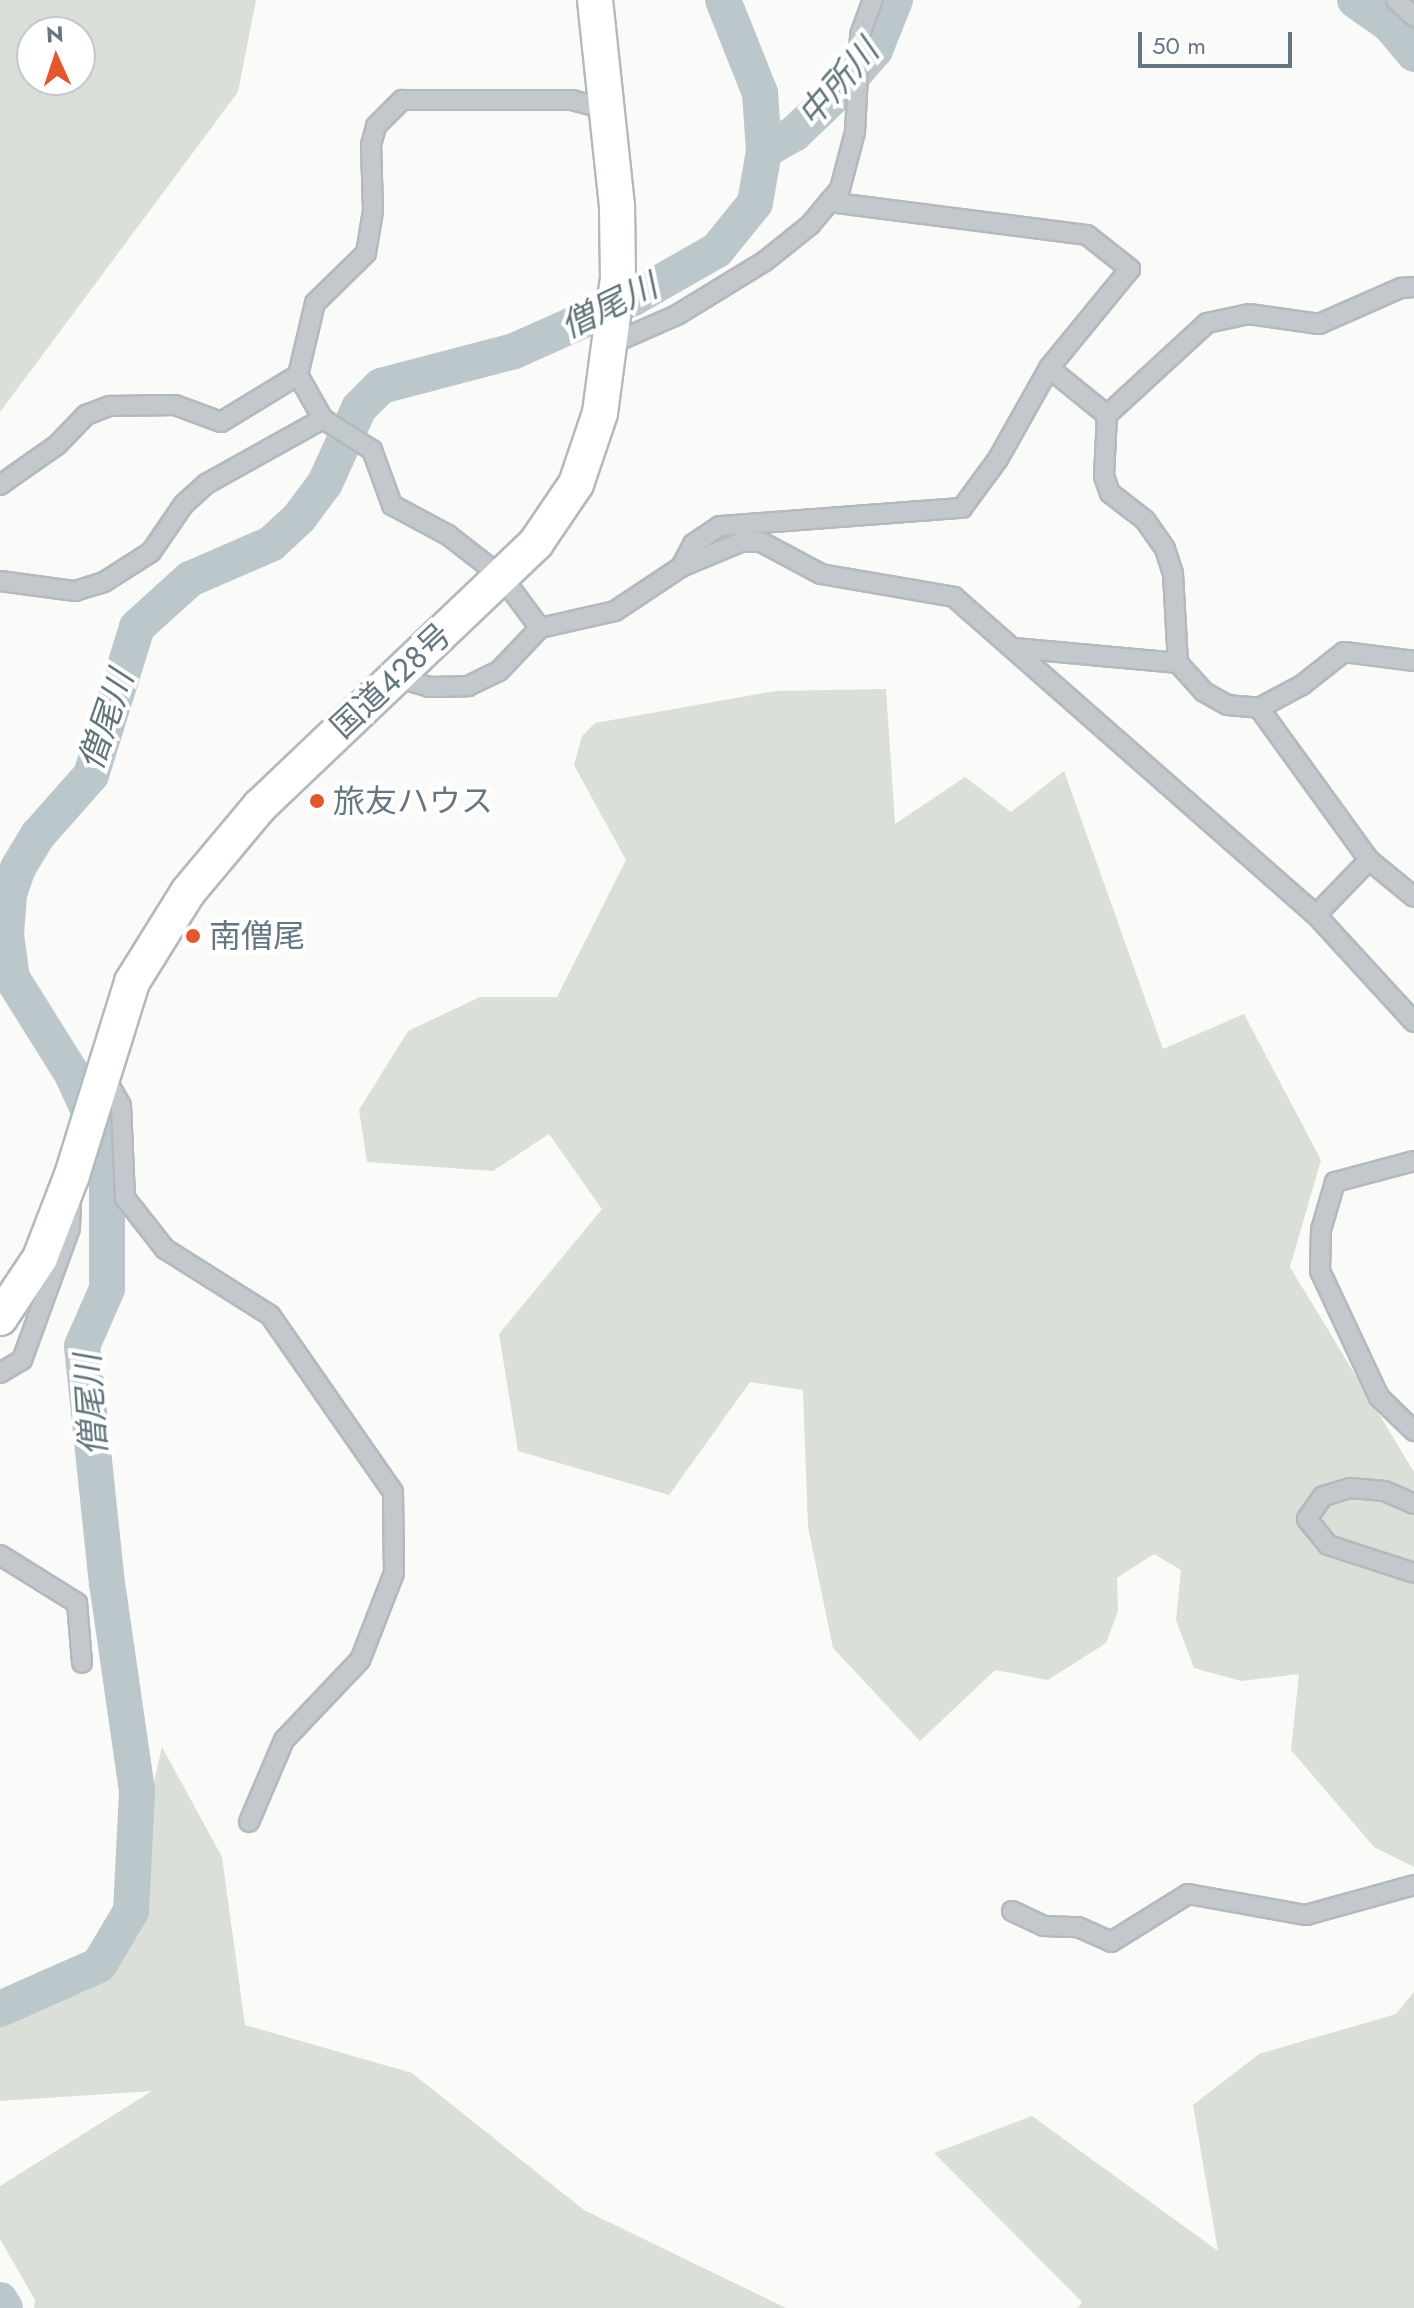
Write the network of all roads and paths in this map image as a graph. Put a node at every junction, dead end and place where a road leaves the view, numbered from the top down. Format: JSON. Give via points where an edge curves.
{"nodes":[{"id":1,"x":595,"y":0,"type":"edge"},
{"id":2,"x":873,"y":0,"type":"edge"},
{"id":3,"x":1396,"y":0,"type":"edge"},
{"id":4,"x":1414,"y":17,"type":"edge"},
{"id":5,"x":606,"y":109,"type":"junction"},
{"id":6,"x":829,"y":202,"type":"junction"},
{"id":7,"x":1414,"y":287,"type":"edge"},
{"id":8,"x":613,"y":328,"type":"junction"},
{"id":9,"x":1049,"y":368,"type":"junction"},
{"id":10,"x":298,"y":375,"type":"junction"},
{"id":11,"x":1107,"y":415,"type":"junction"},
{"id":12,"x":323,"y":419,"type":"junction"},
{"id":13,"x":0,"y":485,"type":"edge"},
{"id":14,"x":681,"y":567,"type":"junction"},
{"id":15,"x":502,"y":577,"type":"junction"},
{"id":16,"x":0,"y":581,"type":"edge"},
{"id":17,"x":540,"y":628,"type":"junction"},
{"id":18,"x":1014,"y":648,"type":"junction"},
{"id":19,"x":1414,"y":661,"type":"edge"},
{"id":20,"x":1178,"y":663,"type":"junction"},
{"id":21,"x":395,"y":677,"type":"junction"},
{"id":22,"x":1259,"y":708,"type":"junction"},
{"id":23,"x":1369,"y":860,"type":"junction"},
{"id":24,"x":1414,"y":897,"type":"edge"},
{"id":25,"x":1316,"y":915,"type":"junction"},
{"id":26,"x":1414,"y":1022,"type":"edge"},
{"id":27,"x":101,"y":1080,"type":"junction"},
{"id":28,"x":1414,"y":1161,"type":"edge"},
{"id":29,"x":72,"y":1175,"type":"junction"},
{"id":30,"x":0,"y":1318,"type":"edge"},
{"id":31,"x":0,"y":1373,"type":"edge"},
{"id":32,"x":1414,"y":1431,"type":"edge"},
{"id":33,"x":1414,"y":1504,"type":"edge"},
{"id":34,"x":0,"y":1555,"type":"edge"},
{"id":35,"x":1414,"y":1573,"type":"edge"},
{"id":36,"x":82,"y":1663,"type":"dead end"},
{"id":37,"x":249,"y":1822,"type":"dead end"},
{"id":38,"x":1414,"y":1885,"type":"edge"},
{"id":39,"x":1012,"y":1911,"type":"dead end"}],
"edges":[{"from":1,"to":5,"type":"highway","name":"国道428号"},
{"from":2,"to":6,"type":"street","via":[[860,35],[855,132],[840,189]]},
{"from":3,"to":4,"type":"street"},
{"from":5,"to":8,"type":"highway","name":"国道428号","via":[[618,278]]},
{"from":5,"to":10,"type":"street","via":[[572,100],[424,97],[402,100],[389,110],[376,126],[371,145],[371,239],[366,253],[315,303]]},
{"from":6,"to":8,"type":"street","via":[[810,225],[765,261],[677,315]]},
{"from":6,"to":9,"type":"street","via":[[1087,235],[1130,269]]},
{"from":7,"to":11,"type":"street","via":[[1319,324],[1249,314],[1207,323]]},
{"from":8,"to":15,"type":"highway","name":"国道428号","via":[[600,413],[576,484],[536,543]]},
{"from":9,"to":11,"type":"street"},
{"from":9,"to":14,"type":"street","via":[[998,459],[962,508],[720,526],[693,544]]},
{"from":10,"to":12,"type":"street"},
{"from":10,"to":13,"type":"street","via":[[221,422],[175,405],[110,406],[86,415],[57,445]]},
{"from":11,"to":20,"type":"street","via":[[1104,476],[1110,493],[1145,520],[1165,549],[1173,574]]},
{"from":12,"to":15,"type":"street","via":[[372,450],[392,505],[448,535]]},
{"from":12,"to":16,"type":"street","via":[[206,484],[184,504],[151,552],[104,582],[75,591]]},
{"from":14,"to":17,"type":"street","via":[[615,611]]},
{"from":14,"to":18,"type":"street","via":[[741,542],[761,542],[821,574],[954,597]]},
{"from":15,"to":17,"type":"street"},
{"from":15,"to":21,"type":"highway","name":"国道428号"},
{"from":17,"to":21,"type":"street","via":[[499,671],[468,686],[429,687]]},
{"from":18,"to":20,"type":"street"},
{"from":18,"to":25,"type":"street"},
{"from":19,"to":22,"type":"street","via":[[1344,652],[1302,685]]},
{"from":20,"to":22,"type":"street","via":[[1204,692],[1227,705]]},
{"from":21,"to":27,"type":"highway","name":"国道428号","via":[[260,806],[188,892],[132,982]]},
{"from":22,"to":23,"type":"street"},
{"from":23,"to":24,"type":"street"},
{"from":23,"to":25,"type":"street"},
{"from":25,"to":26,"type":"street"},
{"from":27,"to":29,"type":"highway","name":"国道428号"},
{"from":27,"to":37,"type":"street","via":[[121,1106],[125,1198],[165,1249],[270,1315],[393,1492],[394,1573],[360,1660],[284,1740]]},
{"from":28,"to":32,"type":"street","via":[[1335,1182],[1321,1230],[1320,1271],[1379,1397]]},
{"from":29,"to":30,"type":"highway","name":"国道428号","via":[[40,1258]]},
{"from":29,"to":31,"type":"street","via":[[70,1228],[22,1360]]},
{"from":33,"to":35,"type":"street","via":[[1385,1491],[1350,1488],[1323,1496],[1307,1519],[1328,1545]]},
{"from":34,"to":36,"type":"street","via":[[77,1603]]},
{"from":38,"to":39,"type":"street","via":[[1306,1915],[1188,1894],[1111,1942],[1078,1927],[1044,1926]]}]}
